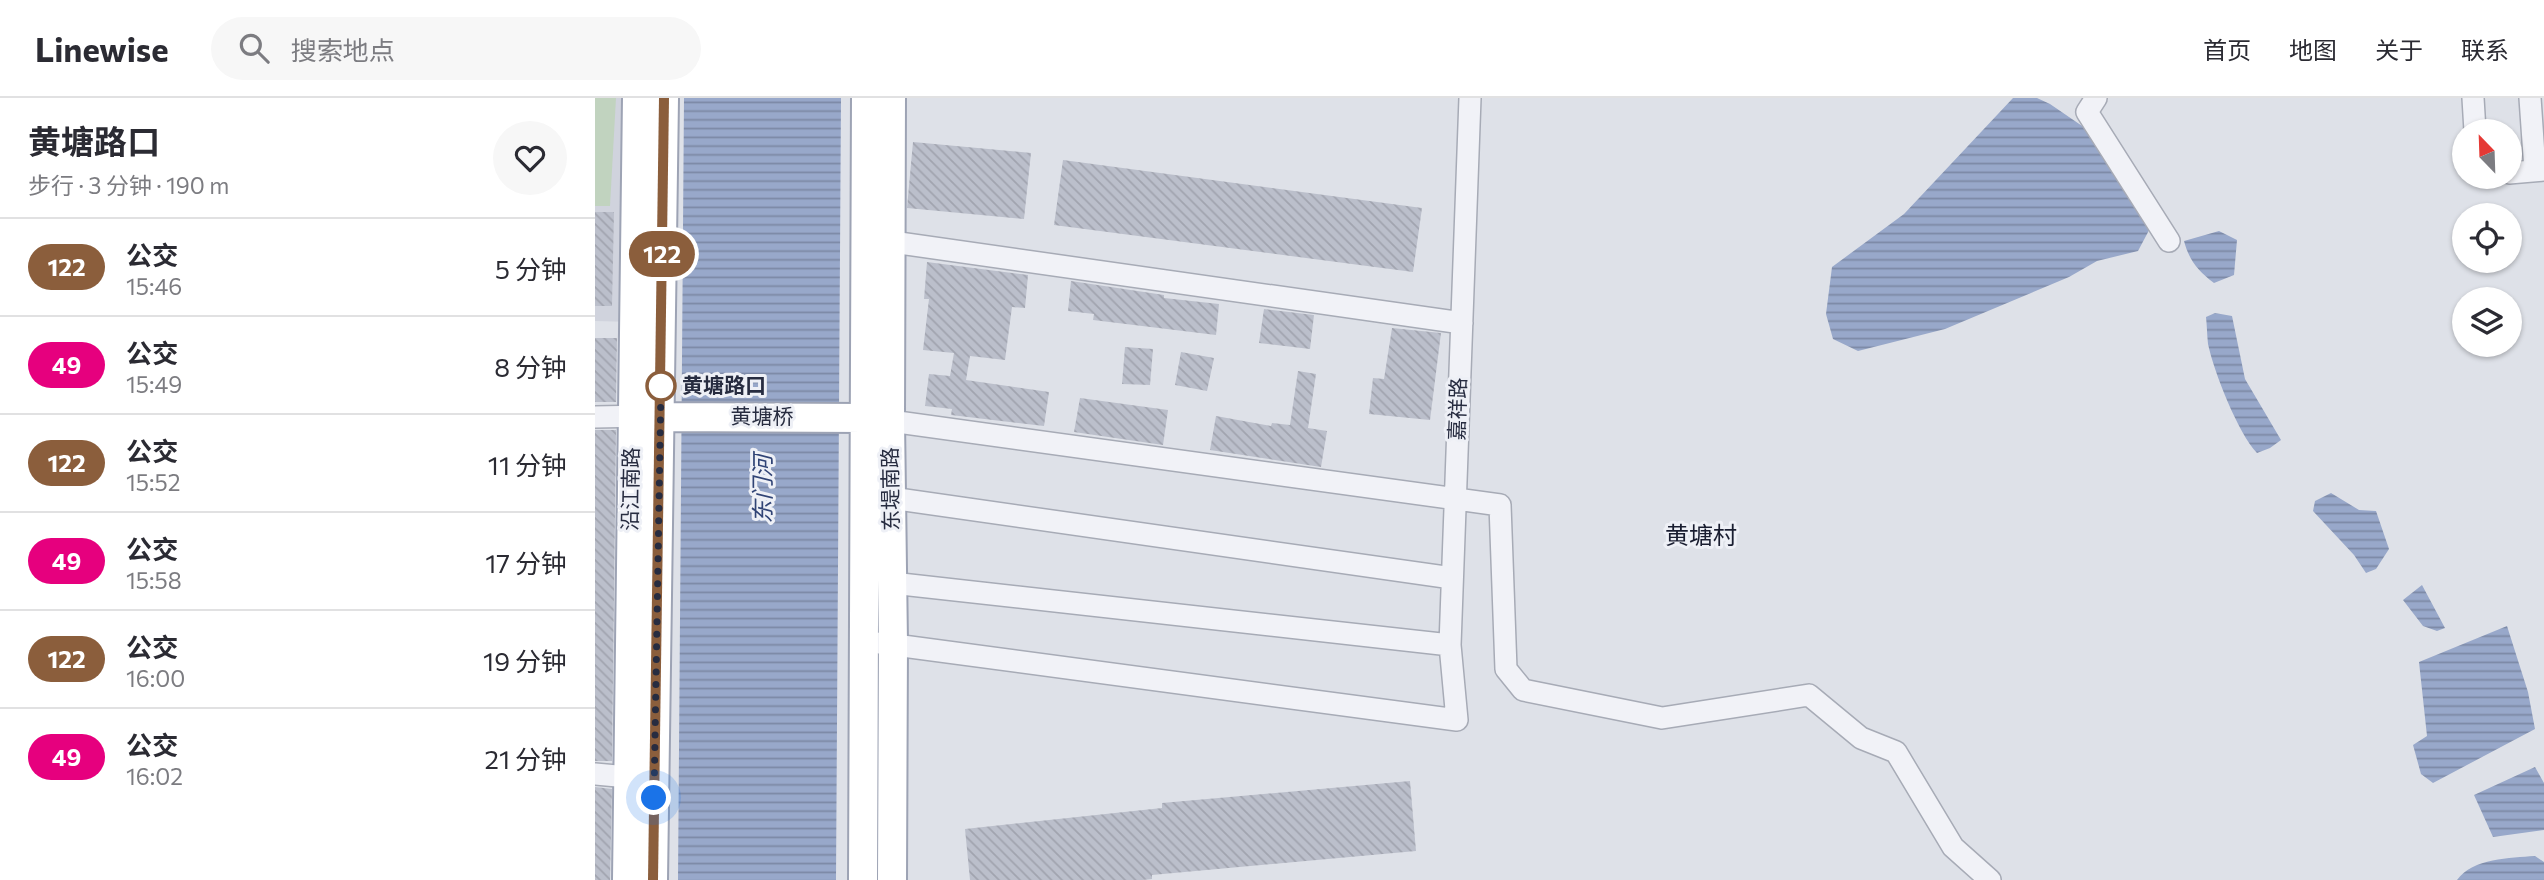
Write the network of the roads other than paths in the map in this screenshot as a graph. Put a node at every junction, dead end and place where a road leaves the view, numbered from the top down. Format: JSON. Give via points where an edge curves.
{"nodes":[{"id":1,"x":637,"y":98,"type":"edge"},
{"id":2,"x":664,"y":98,"type":"edge"},
{"id":3,"x":866,"y":98,"type":"edge"},
{"id":4,"x":891,"y":98,"type":"edge"},
{"id":5,"x":1471,"y":98,"type":"edge"},
{"id":6,"x":2096,"y":98,"type":"edge"},
{"id":7,"x":2473,"y":98,"type":"edge"},
{"id":8,"x":2531,"y":98,"type":"edge"},
{"id":9,"x":2474,"y":119,"type":"edge"},
{"id":10,"x":2540,"y":170,"type":"edge"},
{"id":11,"x":2522,"y":172,"type":"edge"},
{"id":12,"x":878,"y":240,"type":"junction"},
{"id":13,"x":2169,"y":241,"type":"dead end"},
{"id":14,"x":1462,"y":323,"type":"junction"},
{"id":15,"x":632,"y":416,"type":"junction"},
{"id":16,"x":595,"y":417,"type":"edge"},
{"id":17,"x":660,"y":417,"type":"junction"},
{"id":18,"x":877,"y":420,"type":"junction"},
{"id":19,"x":891,"y":498,"type":"junction"},
{"id":20,"x":1455,"y":498,"type":"junction"},
{"id":21,"x":1452,"y":578,"type":"junction"},
{"id":22,"x":892,"y":583,"type":"junction"},
{"id":23,"x":863,"y":642,"type":"junction"},
{"id":24,"x":893,"y":643,"type":"junction"},
{"id":25,"x":1450,"y":645,"type":"junction"},
{"id":26,"x":595,"y":774,"type":"edge"},
{"id":27,"x":628,"y":777,"type":"junction"},
{"id":28,"x":627,"y":880,"type":"edge"},
{"id":29,"x":653,"y":880,"type":"edge"},
{"id":30,"x":863,"y":880,"type":"edge"},
{"id":31,"x":892,"y":880,"type":"edge"},
{"id":32,"x":1990,"y":880,"type":"edge"}],
"edges":[{"from":1,"to":15,"type":"main road","name":"沿江南路"},
{"from":2,"to":17,"type":"main road","name":"沿江南路"},
{"from":3,"to":12,"type":"main road","name":"东堤南路"},
{"from":4,"to":12,"type":"main road","name":"东堤南路"},
{"from":5,"to":14,"type":"street","name":"嘉祥路"},
{"from":6,"to":13,"type":"street","via":[[2087,112]]},
{"from":7,"to":9,"type":"street"},
{"from":8,"to":10,"type":"street"},
{"from":10,"to":11,"type":"street"},
{"from":12,"to":14,"type":"street"},
{"from":12,"to":18,"type":"main road","name":"东堤南路"},
{"from":14,"to":20,"type":"street","name":"嘉祥路"},
{"from":15,"to":16,"type":"street"},
{"from":15,"to":17,"type":"street"},
{"from":15,"to":27,"type":"main road","name":"沿江南路"},
{"from":17,"to":18,"type":"main road","name":"黄塘桥"},
{"from":17,"to":29,"type":"main road","name":"沿江南路"},
{"from":18,"to":19,"type":"main road","name":"东堤南路"},
{"from":18,"to":20,"type":"street"},
{"from":18,"to":23,"type":"main road","name":"东堤南路"},
{"from":19,"to":21,"type":"street"},
{"from":19,"to":22,"type":"main road","name":"东堤南路"},
{"from":20,"to":21,"type":"street","name":"嘉祥路"},
{"from":20,"to":32,"type":"street","via":[[1500,505],[1506,669],[1523,690],[1662,718],[1809,695],[1861,738],[1896,752],[1953,847]]},
{"from":21,"to":25,"type":"street","name":"嘉祥路"},
{"from":22,"to":24,"type":"main road","name":"东堤南路"},
{"from":22,"to":25,"type":"street"},
{"from":23,"to":24,"type":"street"},
{"from":23,"to":30,"type":"main road","name":"东堤南路"},
{"from":24,"to":25,"type":"street","name":"嘉祥路","via":[[1457,720]]},
{"from":24,"to":31,"type":"main road","name":"东堤南路"},
{"from":26,"to":27,"type":"street"},
{"from":27,"to":28,"type":"main road","name":"沿江南路"}]}
